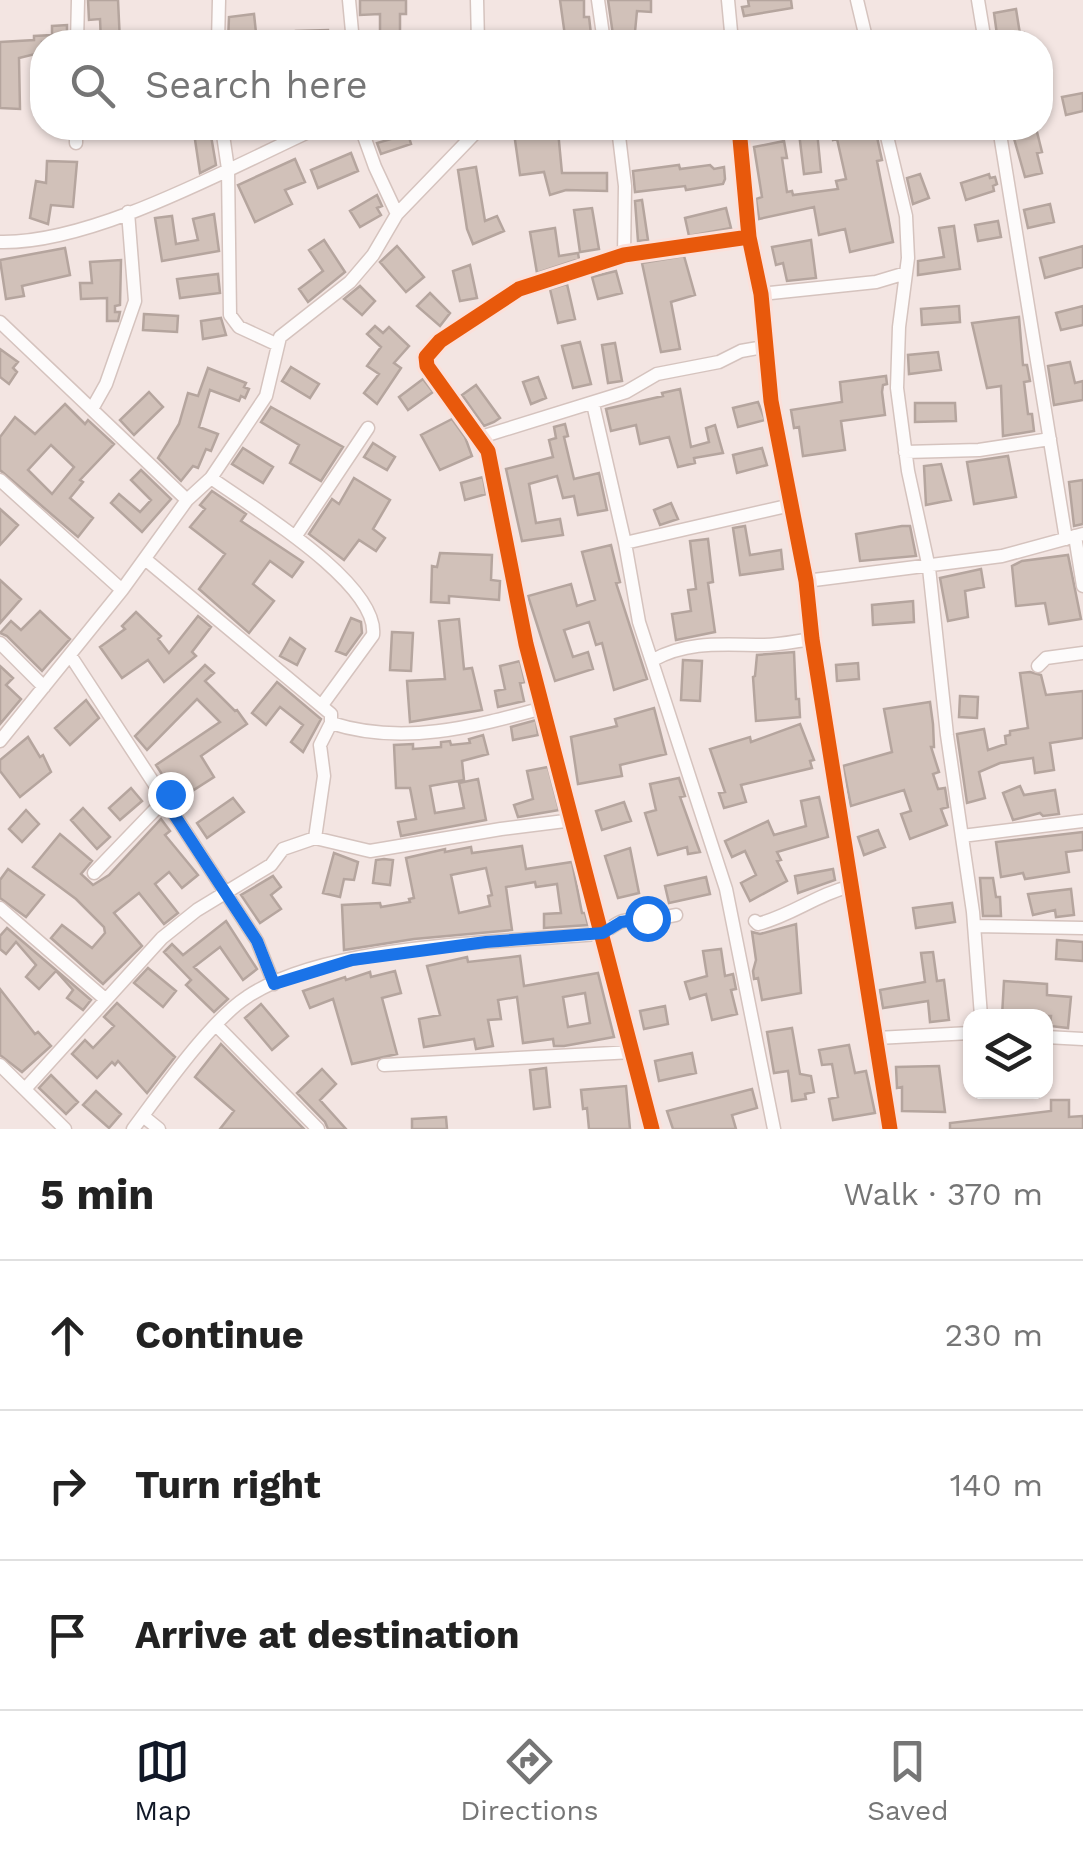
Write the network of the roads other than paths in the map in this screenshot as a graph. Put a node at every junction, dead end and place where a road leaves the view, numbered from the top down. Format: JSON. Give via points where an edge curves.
{"nodes":[{"id":1,"x":78,"y":0,"type":"edge"},
{"id":2,"x":218,"y":0,"type":"edge"},
{"id":3,"x":349,"y":0,"type":"edge"},
{"id":4,"x":477,"y":0,"type":"edge"},
{"id":5,"x":598,"y":0,"type":"edge"},
{"id":6,"x":728,"y":0,"type":"edge"},
{"id":7,"x":858,"y":0,"type":"edge"},
{"id":8,"x":978,"y":0,"type":"edge"},
{"id":9,"x":77,"y":30,"type":"edge"},
{"id":10,"x":218,"y":30,"type":"edge"},
{"id":11,"x":352,"y":30,"type":"edge"},
{"id":12,"x":478,"y":30,"type":"edge"},
{"id":13,"x":602,"y":30,"type":"edge"},
{"id":14,"x":731,"y":30,"type":"edge"},
{"id":15,"x":864,"y":30,"type":"edge"},
{"id":16,"x":983,"y":30,"type":"edge"},
{"id":17,"x":224,"y":140,"type":"edge"},
{"id":18,"x":291,"y":140,"type":"edge"},
{"id":19,"x":365,"y":140,"type":"edge"},
{"id":20,"x":468,"y":140,"type":"edge"},
{"id":21,"x":619,"y":140,"type":"edge"},
{"id":22,"x":740,"y":140,"type":"edge"},
{"id":23,"x":889,"y":140,"type":"edge"},
{"id":24,"x":1001,"y":140,"type":"edge"},
{"id":25,"x":228,"y":169,"type":"junction"},
{"id":26,"x":128,"y":212,"type":"junction"},
{"id":27,"x":397,"y":214,"type":"junction"},
{"id":28,"x":749,"y":237,"type":"junction"},
{"id":29,"x":0,"y":242,"type":"edge"},
{"id":30,"x":624,"y":256,"type":"junction"},
{"id":31,"x":906,"y":274,"type":"junction"},
{"id":32,"x":761,"y":294,"type":"junction"},
{"id":33,"x":0,"y":322,"type":"edge"},
{"id":34,"x":278,"y":345,"type":"junction"},
{"id":35,"x":764,"y":347,"type":"junction"},
{"id":36,"x":593,"y":404,"type":"junction"},
{"id":37,"x":92,"y":409,"type":"junction"},
{"id":38,"x":368,"y":428,"type":"dead end"},
{"id":39,"x":481,"y":437,"type":"junction"},
{"id":40,"x":1050,"y":438,"type":"junction"},
{"id":41,"x":905,"y":452,"type":"junction"},
{"id":42,"x":210,"y":478,"type":"junction"},
{"id":43,"x":0,"y":480,"type":"edge"},
{"id":44,"x":187,"y":500,"type":"junction"},
{"id":45,"x":792,"y":505,"type":"junction"},
{"id":46,"x":1075,"y":536,"type":"edge"},
{"id":47,"x":295,"y":537,"type":"junction"},
{"id":48,"x":626,"y":543,"type":"junction"},
{"id":49,"x":144,"y":559,"type":"junction"},
{"id":50,"x":929,"y":568,"type":"junction"},
{"id":51,"x":806,"y":581,"type":"junction"},
{"id":52,"x":1083,"y":586,"type":"edge"},
{"id":53,"x":122,"y":590,"type":"junction"},
{"id":54,"x":812,"y":638,"type":"junction"},
{"id":55,"x":0,"y":643,"type":"edge"},
{"id":56,"x":1083,"y":653,"type":"edge"},
{"id":57,"x":70,"y":655,"type":"junction"},
{"id":58,"x":653,"y":660,"type":"junction"},
{"id":59,"x":1038,"y":666,"type":"dead end"},
{"id":60,"x":44,"y":687,"type":"junction"},
{"id":61,"x":322,"y":705,"type":"junction"},
{"id":62,"x":543,"y":708,"type":"junction"},
{"id":63,"x":331,"y":724,"type":"junction"},
{"id":64,"x":0,"y":741,"type":"edge"},
{"id":65,"x":167,"y":796,"type":"junction"},
{"id":66,"x":573,"y":820,"type":"junction"},
{"id":67,"x":1083,"y":821,"type":"edge"},
{"id":68,"x":962,"y":836,"type":"junction"},
{"id":69,"x":316,"y":838,"type":"junction"},
{"id":70,"x":94,"y":873,"type":"dead end"},
{"id":71,"x":852,"y":886,"type":"junction"},
{"id":72,"x":227,"y":894,"type":"junction"},
{"id":73,"x":0,"y":908,"type":"edge"},
{"id":74,"x":676,"y":915,"type":"dead end"},
{"id":75,"x":754,"y":921,"type":"dead end"},
{"id":76,"x":974,"y":926,"type":"junction"},
{"id":77,"x":1083,"y":928,"type":"edge"},
{"id":78,"x":603,"y":933,"type":"junction"},
{"id":79,"x":274,"y":984,"type":"junction"},
{"id":80,"x":105,"y":999,"type":"junction"},
{"id":81,"x":980,"y":1009,"type":"edge"},
{"id":82,"x":216,"y":1025,"type":"junction"},
{"id":83,"x":963,"y":1033,"type":"edge"},
{"id":84,"x":1053,"y":1037,"type":"edge"},
{"id":85,"x":877,"y":1038,"type":"junction"},
{"id":86,"x":1083,"y":1039,"type":"edge"},
{"id":87,"x":633,"y":1052,"type":"junction"},
{"id":88,"x":0,"y":1065,"type":"edge"},
{"id":89,"x":384,"y":1065,"type":"dead end"},
{"id":90,"x":25,"y":1089,"type":"junction"},
{"id":91,"x":143,"y":1116,"type":"junction"},
{"id":92,"x":65,"y":1129,"type":"edge"},
{"id":93,"x":133,"y":1129,"type":"edge"},
{"id":94,"x":159,"y":1129,"type":"edge"},
{"id":95,"x":318,"y":1129,"type":"edge"},
{"id":96,"x":652,"y":1129,"type":"edge"},
{"id":97,"x":774,"y":1129,"type":"edge"},
{"id":98,"x":890,"y":1129,"type":"edge"}],
"edges":[{"from":1,"to":9,"type":"street"},
{"from":2,"to":10,"type":"street"},
{"from":3,"to":11,"type":"street"},
{"from":4,"to":12,"type":"street"},
{"from":5,"to":13,"type":"street"},
{"from":6,"to":14,"type":"street"},
{"from":7,"to":15,"type":"street"},
{"from":8,"to":16,"type":"street"},
{"from":17,"to":25,"type":"street"},
{"from":18,"to":25,"type":"street"},
{"from":19,"to":27,"type":"street"},
{"from":20,"to":27,"type":"street"},
{"from":21,"to":30,"type":"street"},
{"from":22,"to":28,"type":"street"},
{"from":23,"to":31,"type":"street","via":[[906,216]]},
{"from":24,"to":40,"type":"street"},
{"from":25,"to":26,"type":"street"},
{"from":25,"to":34,"type":"street","via":[[230,316],[238,327]]},
{"from":26,"to":29,"type":"street","via":[[26,242]]},
{"from":26,"to":37,"type":"street","via":[[136,301]]},
{"from":27,"to":34,"type":"street","via":[[350,282],[285,331]]},
{"from":28,"to":30,"type":"street"},
{"from":28,"to":32,"type":"street"},
{"from":30,"to":39,"type":"street","via":[[519,289],[429,352],[427,366]]},
{"from":31,"to":32,"type":"street"},
{"from":31,"to":41,"type":"street","via":[[897,388]]},
{"from":32,"to":35,"type":"street"},
{"from":33,"to":37,"type":"street"},
{"from":34,"to":42,"type":"street","via":[[266,396]]},
{"from":35,"to":36,"type":"street","via":[[657,374]]},
{"from":35,"to":45,"type":"street"},
{"from":36,"to":39,"type":"street"},
{"from":36,"to":48,"type":"street"},
{"from":37,"to":44,"type":"street"},
{"from":38,"to":47,"type":"street"},
{"from":39,"to":62,"type":"street"},
{"from":40,"to":41,"type":"street","via":[[965,452]]},
{"from":40,"to":46,"type":"street"},
{"from":41,"to":50,"type":"street"},
{"from":42,"to":44,"type":"street"},
{"from":42,"to":47,"type":"street"},
{"from":43,"to":53,"type":"street"},
{"from":44,"to":49,"type":"street"},
{"from":45,"to":48,"type":"street"},
{"from":45,"to":51,"type":"street"},
{"from":46,"to":50,"type":"street"},
{"from":46,"to":52,"type":"street"},
{"from":47,"to":61,"type":"street","via":[[342,577],[373,620],[373,635]]},
{"from":48,"to":58,"type":"street","via":[[639,622]]},
{"from":49,"to":53,"type":"street"},
{"from":49,"to":61,"type":"street"},
{"from":50,"to":51,"type":"street"},
{"from":50,"to":68,"type":"street"},
{"from":51,"to":54,"type":"street"},
{"from":53,"to":57,"type":"street"},
{"from":54,"to":58,"type":"street","via":[[767,645],[718,642]]},
{"from":54,"to":71,"type":"street"},
{"from":55,"to":60,"type":"street"},
{"from":56,"to":59,"type":"street","via":[[1046,658]]},
{"from":57,"to":60,"type":"street"},
{"from":57,"to":65,"type":"street"},
{"from":58,"to":97,"type":"street","via":[[726,889]]},
{"from":60,"to":64,"type":"street"},
{"from":61,"to":63,"type":"street"},
{"from":62,"to":63,"type":"street","via":[[438,733]]},
{"from":62,"to":66,"type":"street"},
{"from":63,"to":69,"type":"street","via":[[320,745],[324,776]]},
{"from":65,"to":70,"type":"street"},
{"from":65,"to":72,"type":"street"},
{"from":66,"to":69,"type":"street","via":[[370,851]]},
{"from":66,"to":78,"type":"street"},
{"from":67,"to":68,"type":"street"},
{"from":68,"to":76,"type":"street"},
{"from":69,"to":72,"type":"street","via":[[282,848],[271,865]]},
{"from":71,"to":75,"type":"street","via":[[826,892],[788,916]]},
{"from":71,"to":85,"type":"street"},
{"from":72,"to":79,"type":"street"},
{"from":72,"to":80,"type":"street","via":[[162,938]]},
{"from":73,"to":80,"type":"street"},
{"from":74,"to":78,"type":"street","via":[[621,922]]},
{"from":76,"to":77,"type":"street"},
{"from":76,"to":81,"type":"street"},
{"from":78,"to":79,"type":"street","via":[[391,954]]},
{"from":78,"to":87,"type":"street"},
{"from":79,"to":82,"type":"street","via":[[246,996]]},
{"from":80,"to":90,"type":"street"},
{"from":82,"to":91,"type":"street"},
{"from":82,"to":95,"type":"street"},
{"from":83,"to":85,"type":"street"},
{"from":84,"to":86,"type":"street"},
{"from":85,"to":98,"type":"street"},
{"from":87,"to":89,"type":"street"},
{"from":87,"to":96,"type":"street"},
{"from":88,"to":90,"type":"street"},
{"from":90,"to":92,"type":"street"},
{"from":91,"to":93,"type":"street"},
{"from":91,"to":94,"type":"street"}]}
